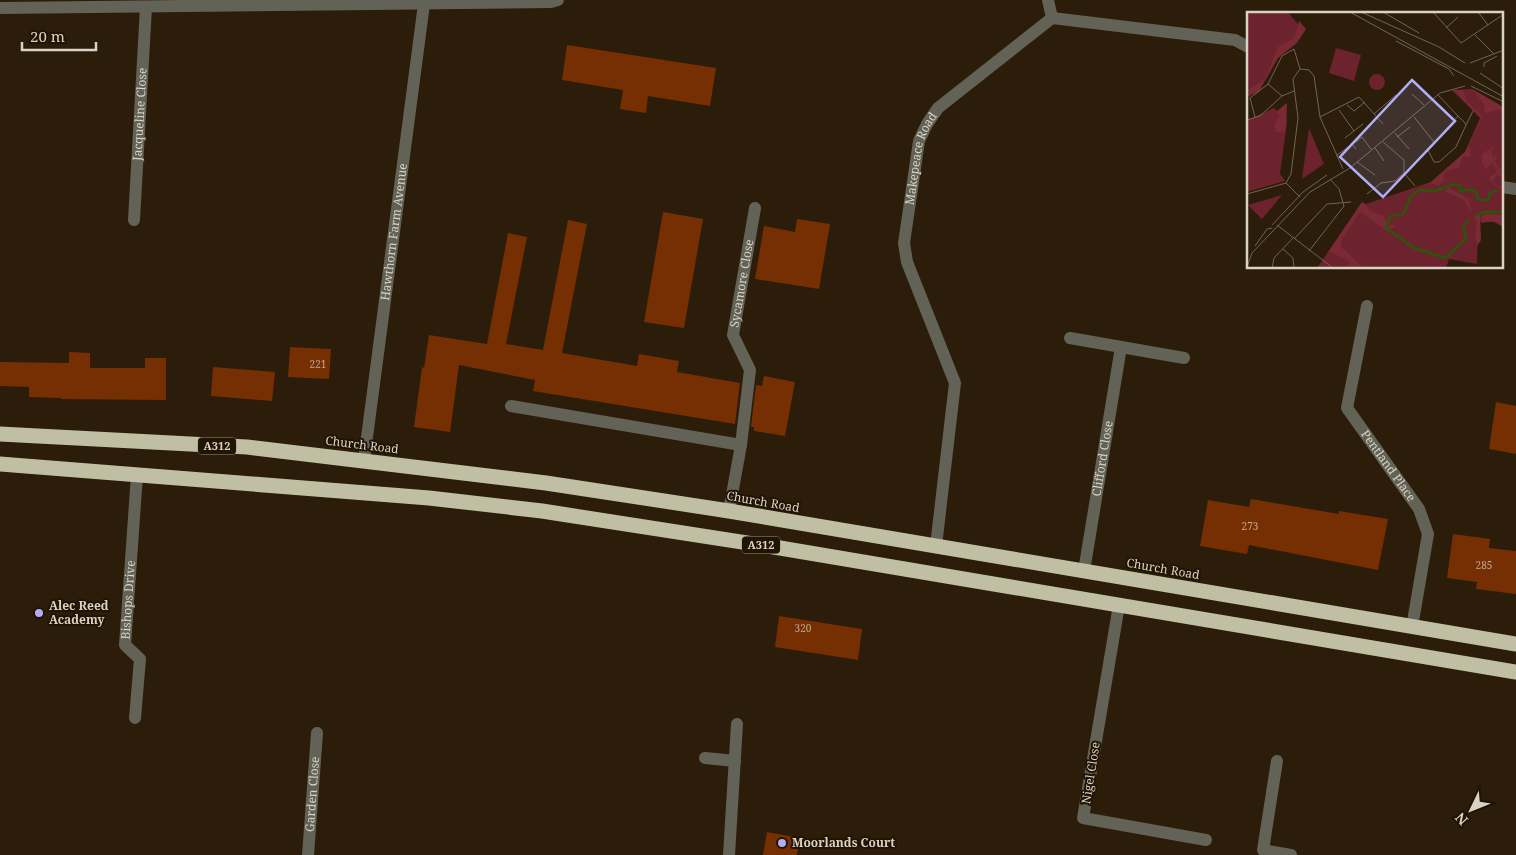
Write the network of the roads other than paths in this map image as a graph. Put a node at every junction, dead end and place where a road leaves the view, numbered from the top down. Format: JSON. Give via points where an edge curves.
{"nodes":[{"id":1,"x":558,"y":0,"type":"edge"},
{"id":2,"x":1048,"y":0,"type":"edge"},
{"id":3,"x":424,"y":4,"type":"junction"},
{"id":4,"x":146,"y":6,"type":"junction"},
{"id":5,"x":0,"y":8,"type":"edge"},
{"id":6,"x":1052,"y":18,"type":"junction"},
{"id":7,"x":1247,"y":46,"type":"edge"},
{"id":8,"x":755,"y":208,"type":"dead end"},
{"id":9,"x":134,"y":220,"type":"dead end"},
{"id":10,"x":1367,"y":306,"type":"dead end"},
{"id":11,"x":1070,"y":338,"type":"dead end"},
{"id":12,"x":1121,"y":347,"type":"junction"},
{"id":13,"x":1184,"y":358,"type":"dead end"},
{"id":14,"x":511,"y":406,"type":"dead end"},
{"id":15,"x":0,"y":434,"type":"edge"},
{"id":16,"x":741,"y":445,"type":"junction"},
{"id":17,"x":364,"y":460,"type":"junction"},
{"id":18,"x":0,"y":464,"type":"edge"},
{"id":19,"x":137,"y":475,"type":"junction"},
{"id":20,"x":729,"y":511,"type":"junction"},
{"id":21,"x":936,"y":546,"type":"junction"},
{"id":22,"x":1084,"y":571,"type":"junction"},
{"id":23,"x":1119,"y":605,"type":"junction"},
{"id":24,"x":1412,"y":627,"type":"junction"},
{"id":25,"x":1516,"y":644,"type":"edge"},
{"id":26,"x":1516,"y":672,"type":"edge"},
{"id":27,"x":136,"y":718,"type":"dead end"},
{"id":28,"x":737,"y":724,"type":"dead end"},
{"id":29,"x":317,"y":733,"type":"dead end"},
{"id":30,"x":705,"y":758,"type":"dead end"},
{"id":31,"x":735,"y":761,"type":"junction"},
{"id":32,"x":1277,"y":761,"type":"dead end"},
{"id":33,"x":1206,"y":840,"type":"dead end"},
{"id":34,"x":308,"y":855,"type":"edge"},
{"id":35,"x":729,"y":855,"type":"edge"},
{"id":36,"x":1291,"y":855,"type":"edge"}],
"edges":[{"from":1,"to":3,"type":"street"},
{"from":2,"to":6,"type":"street"},
{"from":3,"to":4,"type":"street"},
{"from":3,"to":17,"type":"street","name":"Hawthorn Farm Avenue"},
{"from":4,"to":5,"type":"street"},
{"from":4,"to":9,"type":"street","name":"Jacqueline Close"},
{"from":6,"to":7,"type":"street","via":[[1235,40]]},
{"from":6,"to":21,"type":"street","name":"Makepeace Road","via":[[938,108],[919,142],[904,243],[907,262],[955,383]]},
{"from":8,"to":16,"type":"street","name":"Sycamore Close","via":[[734,335],[750,370]]},
{"from":10,"to":24,"type":"street","name":"Pentland Place","via":[[1347,408],[1419,508],[1428,534]]},
{"from":11,"to":12,"type":"street"},
{"from":12,"to":13,"type":"street"},
{"from":12,"to":22,"type":"street","name":"Clifford Close"},
{"from":14,"to":16,"type":"street"},
{"from":15,"to":17,"type":"highway","name":"Church Road","number":"A312","via":[[247,447]]},
{"from":16,"to":20,"type":"street","name":"Sycamore Close"},
{"from":17,"to":20,"type":"highway","name":"Church Road","number":"A312"},
{"from":18,"to":19,"type":"highway","number":"A312"},
{"from":19,"to":23,"type":"highway","number":"A312","via":[[429,498],[542,511]]},
{"from":19,"to":27,"type":"street","name":"Bishops Drive","via":[[125,645],[140,659]]},
{"from":20,"to":21,"type":"highway","name":"Church Road","number":"A312"},
{"from":21,"to":22,"type":"highway","name":"Church Road","number":"A312"},
{"from":22,"to":24,"type":"highway","name":"Church Road","number":"A312"},
{"from":23,"to":26,"type":"highway","number":"A312"},
{"from":23,"to":33,"type":"street","name":"Nigel Close","via":[[1084,818]]},
{"from":24,"to":25,"type":"highway","name":"Church Road","number":"A312"},
{"from":28,"to":31,"type":"street"},
{"from":29,"to":34,"type":"street","name":"Garden Close"},
{"from":30,"to":31,"type":"street"},
{"from":31,"to":35,"type":"street"},
{"from":32,"to":36,"type":"street","via":[[1263,850]]}]}
